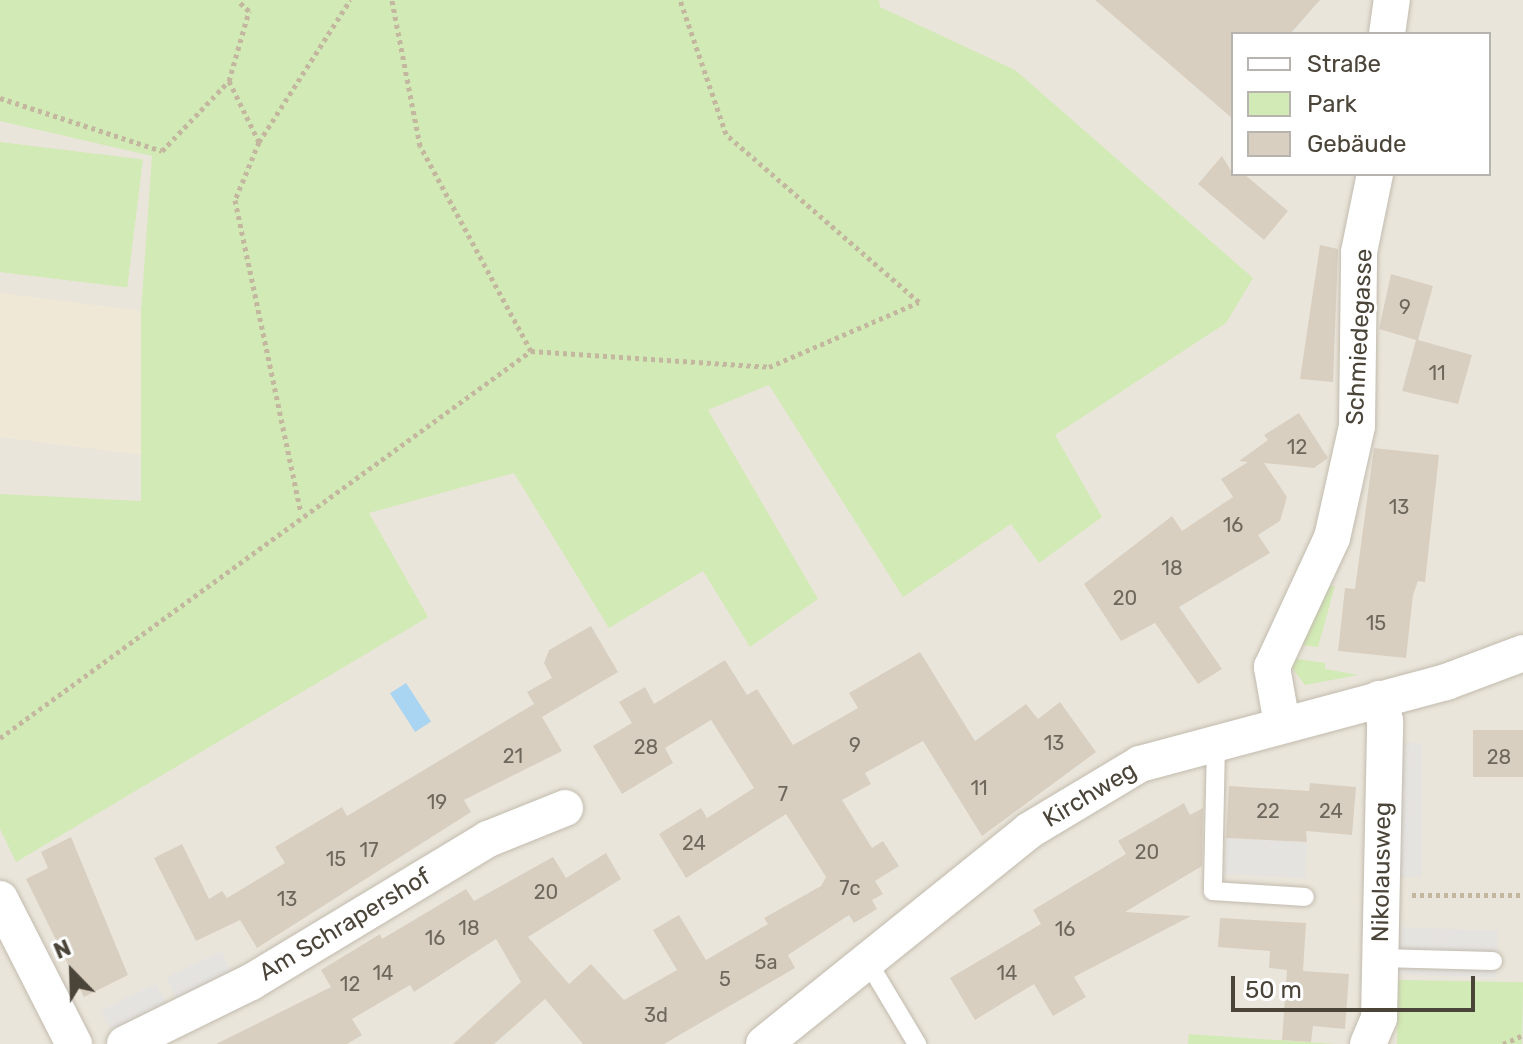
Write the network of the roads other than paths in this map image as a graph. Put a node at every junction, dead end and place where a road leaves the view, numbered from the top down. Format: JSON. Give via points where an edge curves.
{"nodes":[{"id":1,"x":1392,"y":0,"type":"edge"},
{"id":2,"x":1387,"y":32,"type":"edge"},
{"id":3,"x":1375,"y":176,"type":"edge"},
{"id":4,"x":1523,"y":653,"type":"edge"},
{"id":5,"x":1379,"y":699,"type":"junction"},
{"id":6,"x":1282,"y":724,"type":"junction"},
{"id":7,"x":1216,"y":743,"type":"junction"},
{"id":8,"x":565,"y":808,"type":"dead end"},
{"id":9,"x":1305,"y":897,"type":"dead end"},
{"id":10,"x":0,"y":899,"type":"edge"},
{"id":11,"x":1380,"y":958,"type":"junction"},
{"id":12,"x":1493,"y":961,"type":"dead end"},
{"id":13,"x":868,"y":962,"type":"junction"},
{"id":14,"x":74,"y":1044,"type":"edge"},
{"id":15,"x":125,"y":1044,"type":"edge"},
{"id":16,"x":764,"y":1044,"type":"edge"},
{"id":17,"x":917,"y":1044,"type":"edge"},
{"id":18,"x":1368,"y":1044,"type":"edge"}],
"edges":[{"from":1,"to":2,"type":"street"},
{"from":3,"to":6,"type":"street","name":"Schmiedegasse","via":[[1359,252],[1357,426],[1332,538],[1272,667]]},
{"from":4,"to":5,"type":"street","name":"Kirchweg"},
{"from":5,"to":6,"type":"street","name":"Kirchweg"},
{"from":5,"to":11,"type":"street","name":"Nikolausweg","via":[[1385,721]]},
{"from":6,"to":7,"type":"street","name":"Kirchweg"},
{"from":7,"to":9,"type":"lane","via":[[1213,891]]},
{"from":7,"to":13,"type":"street","name":"Kirchweg","via":[[1140,764],[1030,830]]},
{"from":8,"to":15,"type":"street","name":"Am Schrapershof","via":[[488,839],[251,982]]},
{"from":10,"to":14,"type":"street"},
{"from":11,"to":12,"type":"lane"},
{"from":11,"to":18,"type":"street","name":"Nikolausweg","via":[[1379,1018]]},
{"from":13,"to":16,"type":"street","name":"Kirchweg"},
{"from":13,"to":17,"type":"lane"}]}
